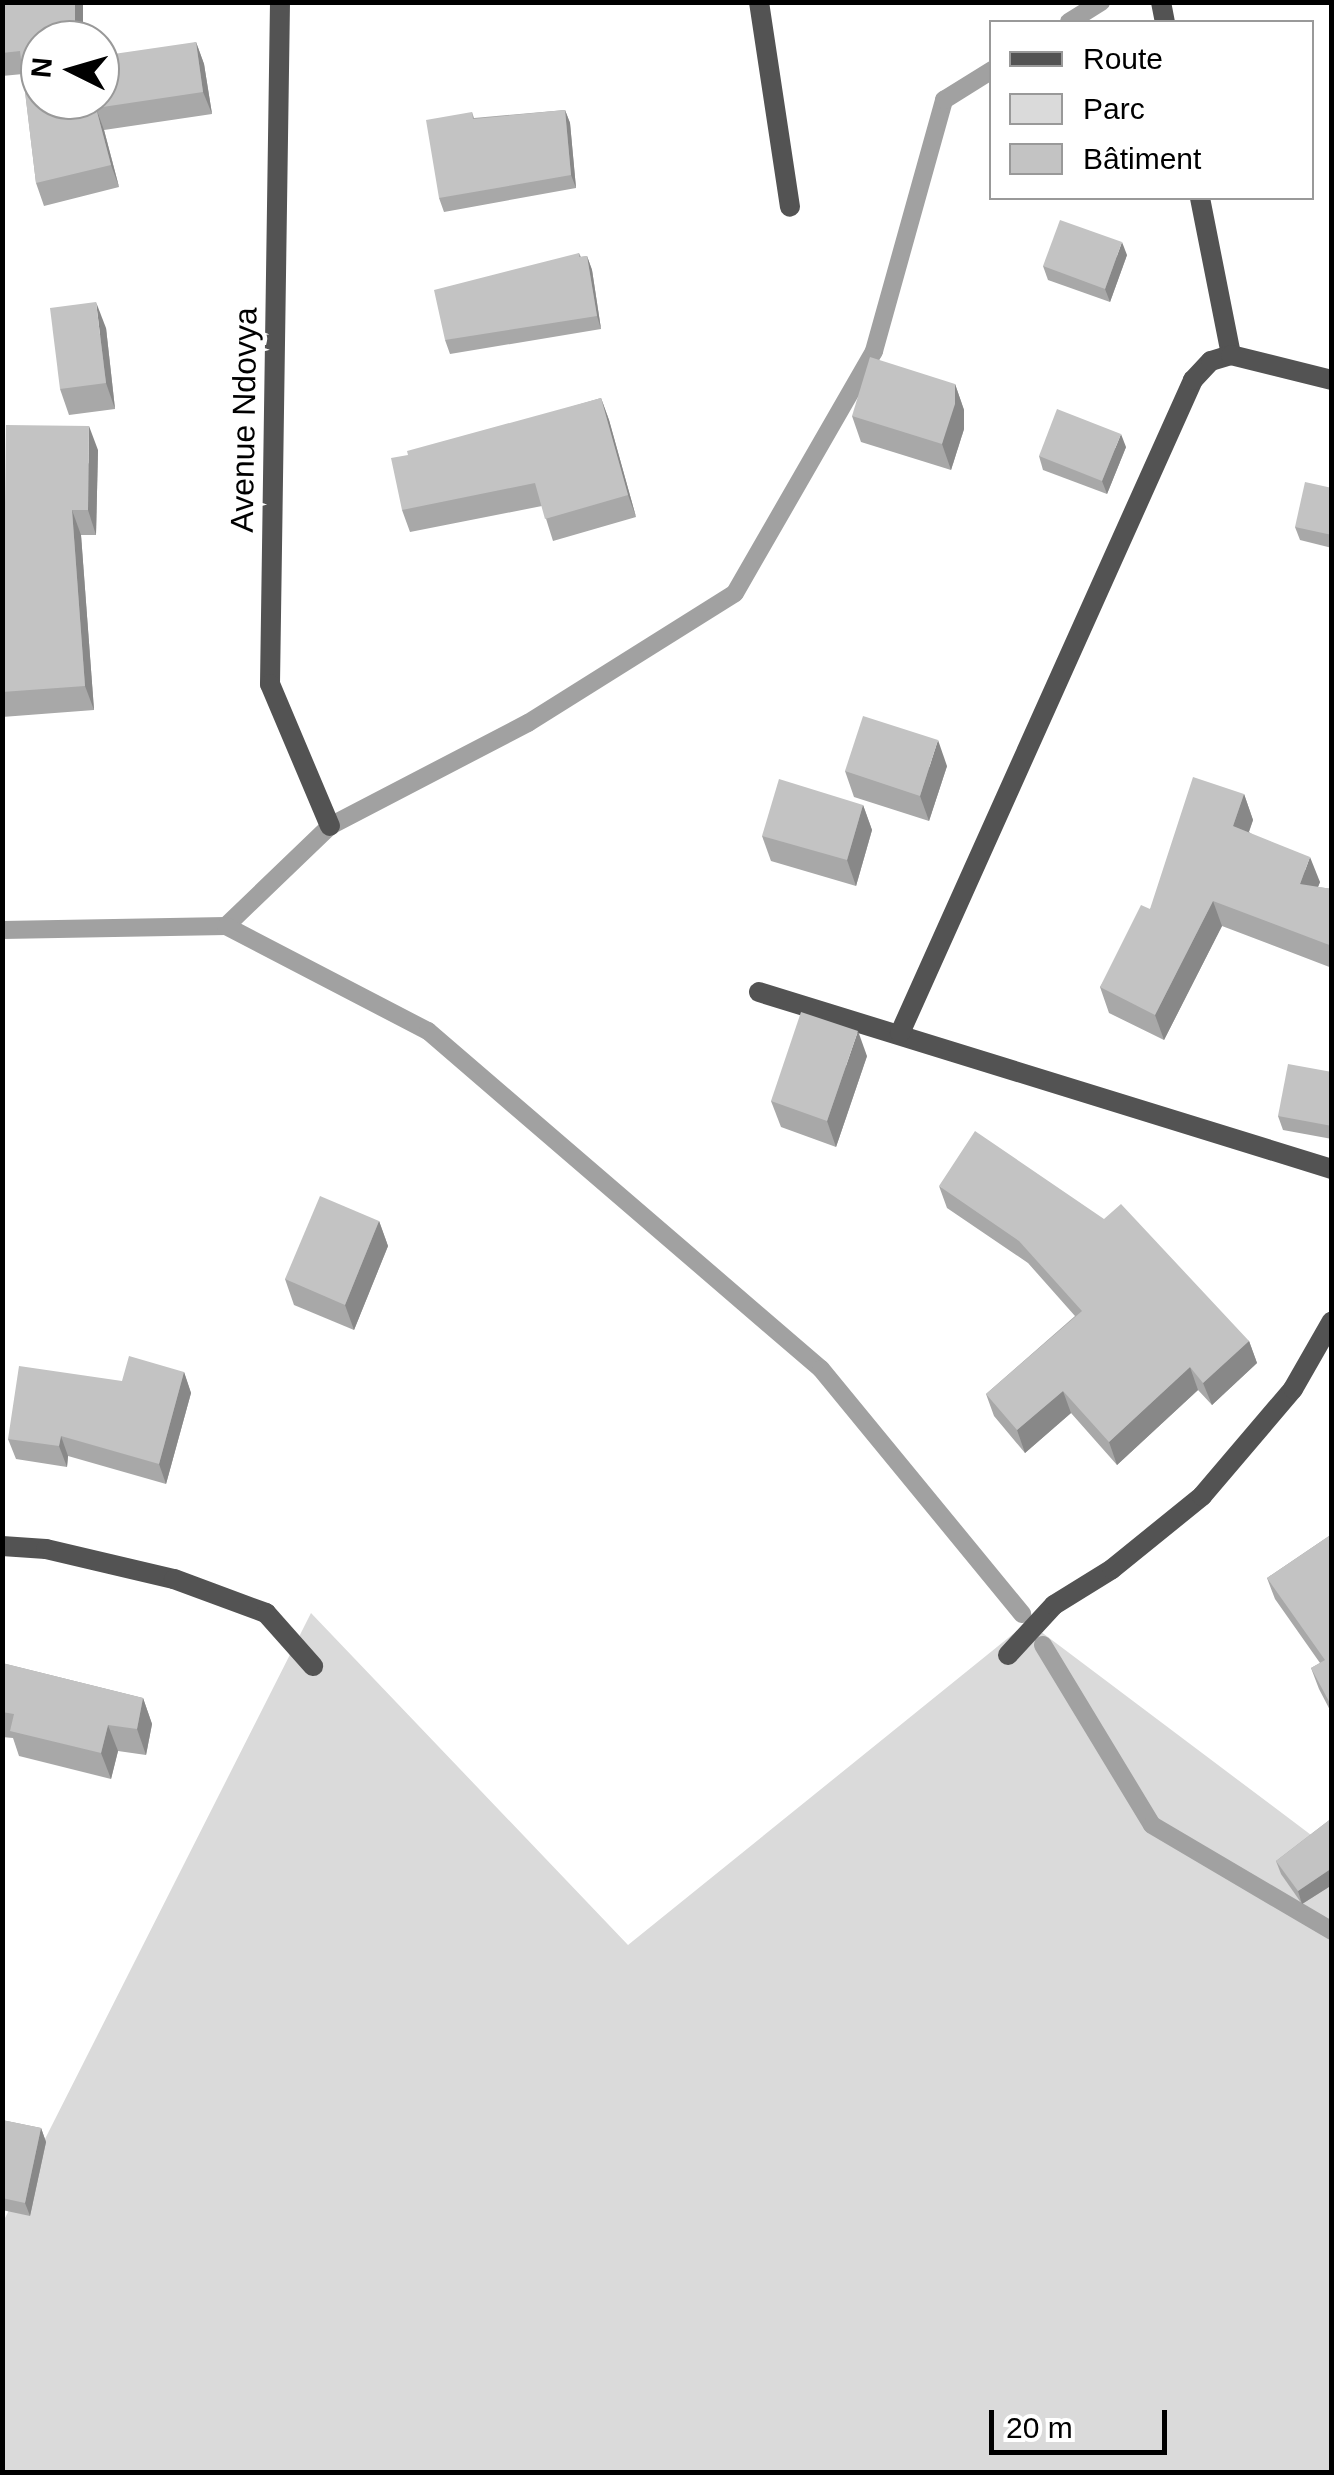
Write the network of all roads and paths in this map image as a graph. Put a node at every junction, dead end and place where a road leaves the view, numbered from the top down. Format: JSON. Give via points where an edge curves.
{"nodes":[{"id":1,"x":280,"y":2,"type":"edge"},
{"id":2,"x":759,"y":2,"type":"edge"},
{"id":3,"x":1200,"y":200,"type":"edge"},
{"id":4,"x":790,"y":207,"type":"dead end"},
{"id":5,"x":1231,"y":356,"type":"junction"},
{"id":6,"x":1332,"y":380,"type":"edge"},
{"id":7,"x":330,"y":826,"type":"dead end"},
{"id":8,"x":759,"y":992,"type":"dead end"},
{"id":9,"x":900,"y":1033,"type":"junction"},
{"id":10,"x":1332,"y":1168,"type":"edge"},
{"id":11,"x":1332,"y":1321,"type":"edge"},
{"id":12,"x":2,"y":1546,"type":"edge"},
{"id":13,"x":1008,"y":1655,"type":"dead end"},
{"id":14,"x":313,"y":1666,"type":"dead end"}],
"edges":[{"from":1,"to":7,"type":"street","name":"Avenue Ndovya","via":[[270,684]]},
{"from":2,"to":4,"type":"street"},
{"from":3,"to":5,"type":"street"},
{"from":5,"to":6,"type":"street"},
{"from":5,"to":9,"type":"street","via":[[1211,361],[1193,380]]},
{"from":8,"to":9,"type":"street"},
{"from":9,"to":10,"type":"street"},
{"from":11,"to":13,"type":"street","via":[[1293,1389],[1202,1496],[1112,1569],[1054,1605]]},
{"from":12,"to":14,"type":"street","via":[[46,1549],[174,1579],[266,1613]]}]}
